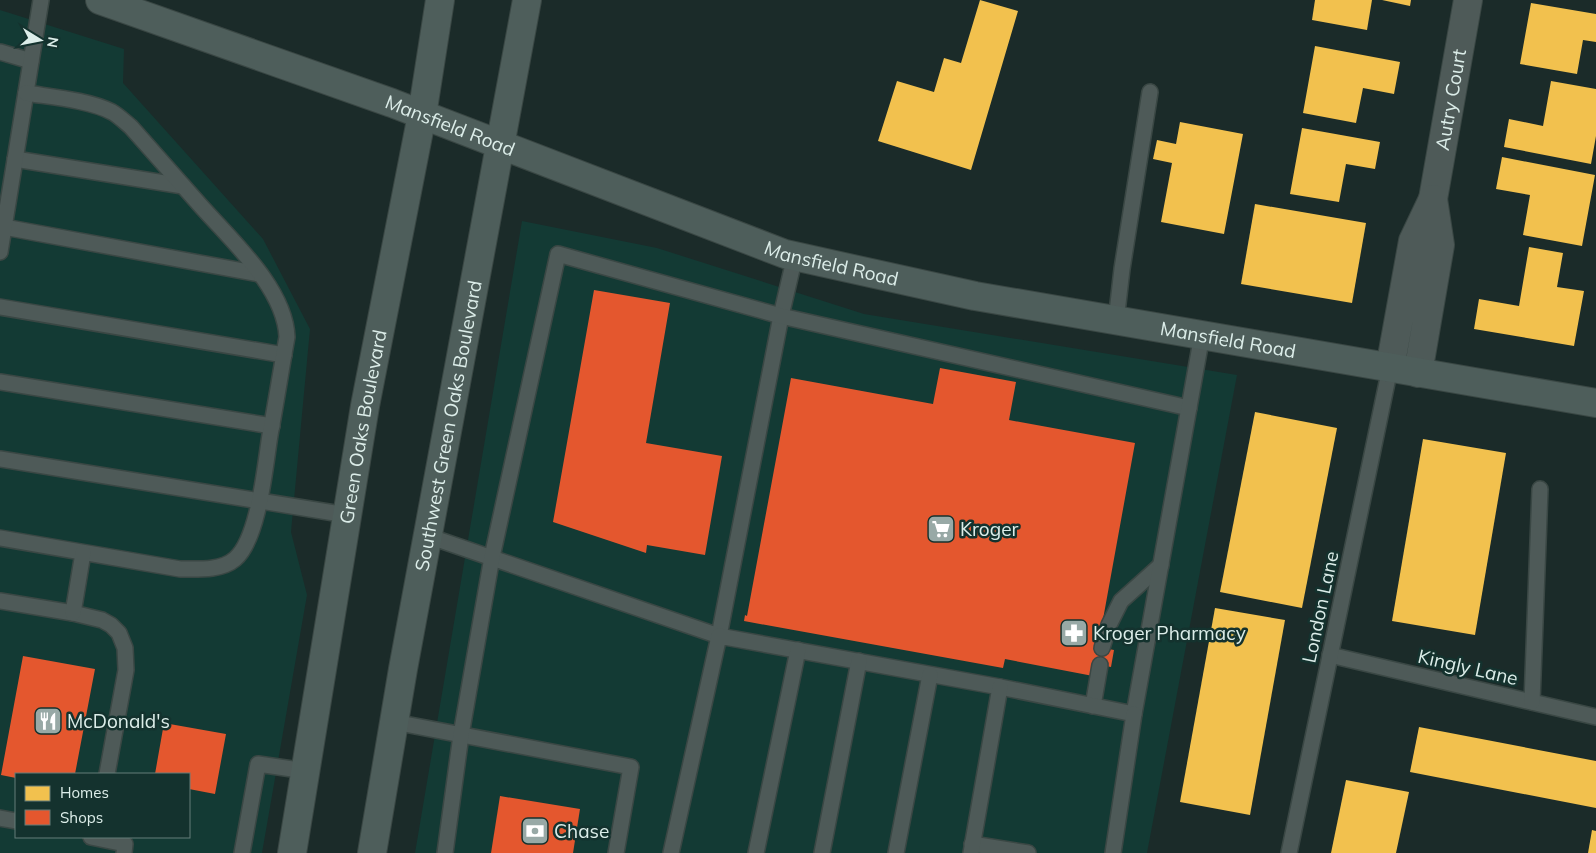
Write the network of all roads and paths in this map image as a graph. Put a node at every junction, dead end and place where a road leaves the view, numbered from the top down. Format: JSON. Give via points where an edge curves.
{"nodes":[{"id":1,"x":41,"y":0,"type":"edge"},
{"id":2,"x":100,"y":0,"type":"edge"},
{"id":3,"x":440,"y":0,"type":"edge"},
{"id":4,"x":527,"y":0,"type":"edge"},
{"id":5,"x":1468,"y":0,"type":"edge"},
{"id":6,"x":0,"y":52,"type":"edge"},
{"id":7,"x":31,"y":61,"type":"junction"},
{"id":8,"x":1150,"y":92,"type":"dead end"},
{"id":9,"x":26,"y":93,"type":"junction"},
{"id":10,"x":422,"y":115,"type":"junction"},
{"id":11,"x":500,"y":145,"type":"junction"},
{"id":12,"x":15,"y":159,"type":"junction"},
{"id":13,"x":183,"y":186,"type":"junction"},
{"id":14,"x":1432,"y":199,"type":"junction"},
{"id":15,"x":4,"y":227,"type":"junction"},
{"id":16,"x":0,"y":252,"type":"edge"},
{"id":17,"x":795,"y":256,"type":"junction"},
{"id":18,"x":259,"y":274,"type":"junction"},
{"id":19,"x":0,"y":307,"type":"edge"},
{"id":20,"x":781,"y":316,"type":"junction"},
{"id":21,"x":1116,"y":320,"type":"junction"},
{"id":22,"x":1202,"y":335,"type":"junction"},
{"id":23,"x":284,"y":355,"type":"junction"},
{"id":24,"x":1390,"y":368,"type":"junction"},
{"id":25,"x":1418,"y":373,"type":"junction"},
{"id":26,"x":0,"y":382,"type":"edge"},
{"id":27,"x":1596,"y":404,"type":"edge"},
{"id":28,"x":1189,"y":408,"type":"junction"},
{"id":29,"x":272,"y":426,"type":"junction"},
{"id":30,"x":0,"y":459,"type":"edge"},
{"id":31,"x":1540,"y":489,"type":"dead end"},
{"id":32,"x":259,"y":501,"type":"junction"},
{"id":33,"x":347,"y":515,"type":"junction"},
{"id":34,"x":428,"y":536,"type":"junction"},
{"id":35,"x":0,"y":538,"type":"edge"},
{"id":36,"x":83,"y":553,"type":"junction"},
{"id":37,"x":492,"y":557,"type":"junction"},
{"id":38,"x":1161,"y":565,"type":"junction"},
{"id":39,"x":0,"y":601,"type":"edge"},
{"id":40,"x":72,"y":613,"type":"junction"},
{"id":41,"x":719,"y":636,"type":"junction"},
{"id":42,"x":1102,"y":648,"type":"dead end"},
{"id":43,"x":798,"y":650,"type":"junction"},
{"id":44,"x":1330,"y":655,"type":"junction"},
{"id":45,"x":859,"y":662,"type":"junction"},
{"id":46,"x":1100,"y":665,"type":"dead end"},
{"id":47,"x":930,"y":675,"type":"junction"},
{"id":48,"x":1000,"y":688,"type":"junction"},
{"id":49,"x":1532,"y":702,"type":"junction"},
{"id":50,"x":1093,"y":706,"type":"junction"},
{"id":51,"x":1134,"y":714,"type":"junction"},
{"id":52,"x":1596,"y":717,"type":"edge"},
{"id":53,"x":394,"y":722,"type":"junction"},
{"id":54,"x":461,"y":734,"type":"junction"},
{"id":55,"x":306,"y":771,"type":"junction"},
{"id":56,"x":107,"y":773,"type":"edge"},
{"id":57,"x":0,"y":818,"type":"edge"},
{"id":58,"x":15,"y":822,"type":"edge"},
{"id":59,"x":95,"y":838,"type":"edge"},
{"id":60,"x":123,"y":845,"type":"edge"},
{"id":61,"x":972,"y":849,"type":"edge"},
{"id":62,"x":242,"y":853,"type":"edge"},
{"id":63,"x":292,"y":853,"type":"edge"},
{"id":64,"x":372,"y":853,"type":"edge"},
{"id":65,"x":445,"y":853,"type":"edge"},
{"id":66,"x":616,"y":853,"type":"edge"},
{"id":67,"x":671,"y":853,"type":"edge"},
{"id":68,"x":756,"y":853,"type":"edge"},
{"id":69,"x":822,"y":853,"type":"edge"},
{"id":70,"x":896,"y":853,"type":"edge"},
{"id":71,"x":1028,"y":853,"type":"edge"},
{"id":72,"x":1113,"y":853,"type":"edge"},
{"id":73,"x":1289,"y":853,"type":"edge"}],
"edges":[{"from":1,"to":7,"type":"lane"},
{"from":2,"to":10,"type":"main road","name":"Mansfield Road"},
{"from":3,"to":10,"type":"main road","name":"Green Oaks Boulevard"},
{"from":4,"to":11,"type":"main road","name":"Southwest Green Oaks Boulevard"},
{"from":5,"to":14,"type":"street","name":"Autry Court"},
{"from":6,"to":7,"type":"lane"},
{"from":7,"to":9,"type":"lane"},
{"from":8,"to":21,"type":"lane"},
{"from":9,"to":12,"type":"lane"},
{"from":9,"to":13,"type":"lane","via":[[76,101],[112,112],[131,127]]},
{"from":10,"to":11,"type":"main road","name":"Mansfield Road"},
{"from":10,"to":33,"type":"main road","name":"Green Oaks Boulevard"},
{"from":11,"to":17,"type":"main road","name":"Mansfield Road"},
{"from":11,"to":34,"type":"main road","name":"Southwest Green Oaks Boulevard"},
{"from":12,"to":13,"type":"lane"},
{"from":12,"to":15,"type":"lane"},
{"from":13,"to":18,"type":"lane"},
{"from":14,"to":24,"type":"street","name":"Autry Court","via":[[1414,241]]},
{"from":14,"to":25,"type":"street","name":"Autry Court","via":[[1440,245]]},
{"from":15,"to":16,"type":"lane"},
{"from":15,"to":18,"type":"lane"},
{"from":17,"to":20,"type":"lane"},
{"from":17,"to":21,"type":"main road","name":"Mansfield Road","via":[[975,296]]},
{"from":18,"to":23,"type":"lane","via":[[274,296],[286,326]]},
{"from":19,"to":23,"type":"lane"},
{"from":20,"to":28,"type":"lane"},
{"from":20,"to":37,"type":"lane","via":[[558,254]]},
{"from":20,"to":41,"type":"lane"},
{"from":21,"to":22,"type":"main road","name":"Mansfield Road"},
{"from":22,"to":24,"type":"main road","name":"Mansfield Road"},
{"from":22,"to":28,"type":"lane"},
{"from":23,"to":29,"type":"lane"},
{"from":24,"to":25,"type":"main road","name":"Mansfield Road"},
{"from":24,"to":44,"type":"lane","name":"London Lane"},
{"from":25,"to":27,"type":"main road","name":"Mansfield Road"},
{"from":26,"to":29,"type":"lane"},
{"from":28,"to":38,"type":"lane"},
{"from":29,"to":32,"type":"lane"},
{"from":30,"to":32,"type":"lane"},
{"from":31,"to":49,"type":"lane"},
{"from":32,"to":33,"type":"lane"},
{"from":32,"to":36,"type":"lane","via":[[243,548],[226,564],[180,569]]},
{"from":33,"to":55,"type":"main road","name":"Green Oaks Boulevard"},
{"from":34,"to":37,"type":"lane"},
{"from":34,"to":53,"type":"main road","name":"Southwest Green Oaks Boulevard"},
{"from":35,"to":36,"type":"lane"},
{"from":36,"to":40,"type":"lane"},
{"from":37,"to":41,"type":"lane"},
{"from":37,"to":54,"type":"lane"},
{"from":38,"to":42,"type":"lane","via":[[1121,601]]},
{"from":38,"to":51,"type":"lane"},
{"from":39,"to":40,"type":"lane"},
{"from":40,"to":56,"type":"lane","via":[[111,625],[126,648],[126,670]]},
{"from":41,"to":43,"type":"lane"},
{"from":41,"to":67,"type":"lane"},
{"from":43,"to":45,"type":"lane"},
{"from":43,"to":68,"type":"lane"},
{"from":44,"to":49,"type":"lane","name":"Kingly Lane"},
{"from":44,"to":73,"type":"lane","name":"London Lane"},
{"from":45,"to":47,"type":"lane"},
{"from":45,"to":69,"type":"lane"},
{"from":46,"to":50,"type":"lane"},
{"from":47,"to":48,"type":"lane"},
{"from":47,"to":70,"type":"lane"},
{"from":48,"to":50,"type":"lane"},
{"from":48,"to":61,"type":"lane"},
{"from":49,"to":52,"type":"lane","name":"Kingly Lane"},
{"from":50,"to":51,"type":"lane"},
{"from":51,"to":72,"type":"lane"},
{"from":53,"to":54,"type":"lane"},
{"from":53,"to":64,"type":"main road","name":"Southwest Green Oaks Boulevard"},
{"from":54,"to":65,"type":"lane"},
{"from":54,"to":66,"type":"lane","via":[[631,767]]},
{"from":55,"to":62,"type":"lane","via":[[258,764]]},
{"from":55,"to":63,"type":"main road","name":"Green Oaks Boulevard"},
{"from":57,"to":58,"type":"lane"},
{"from":59,"to":60,"type":"lane"},
{"from":61,"to":71,"type":"lane"}]}
